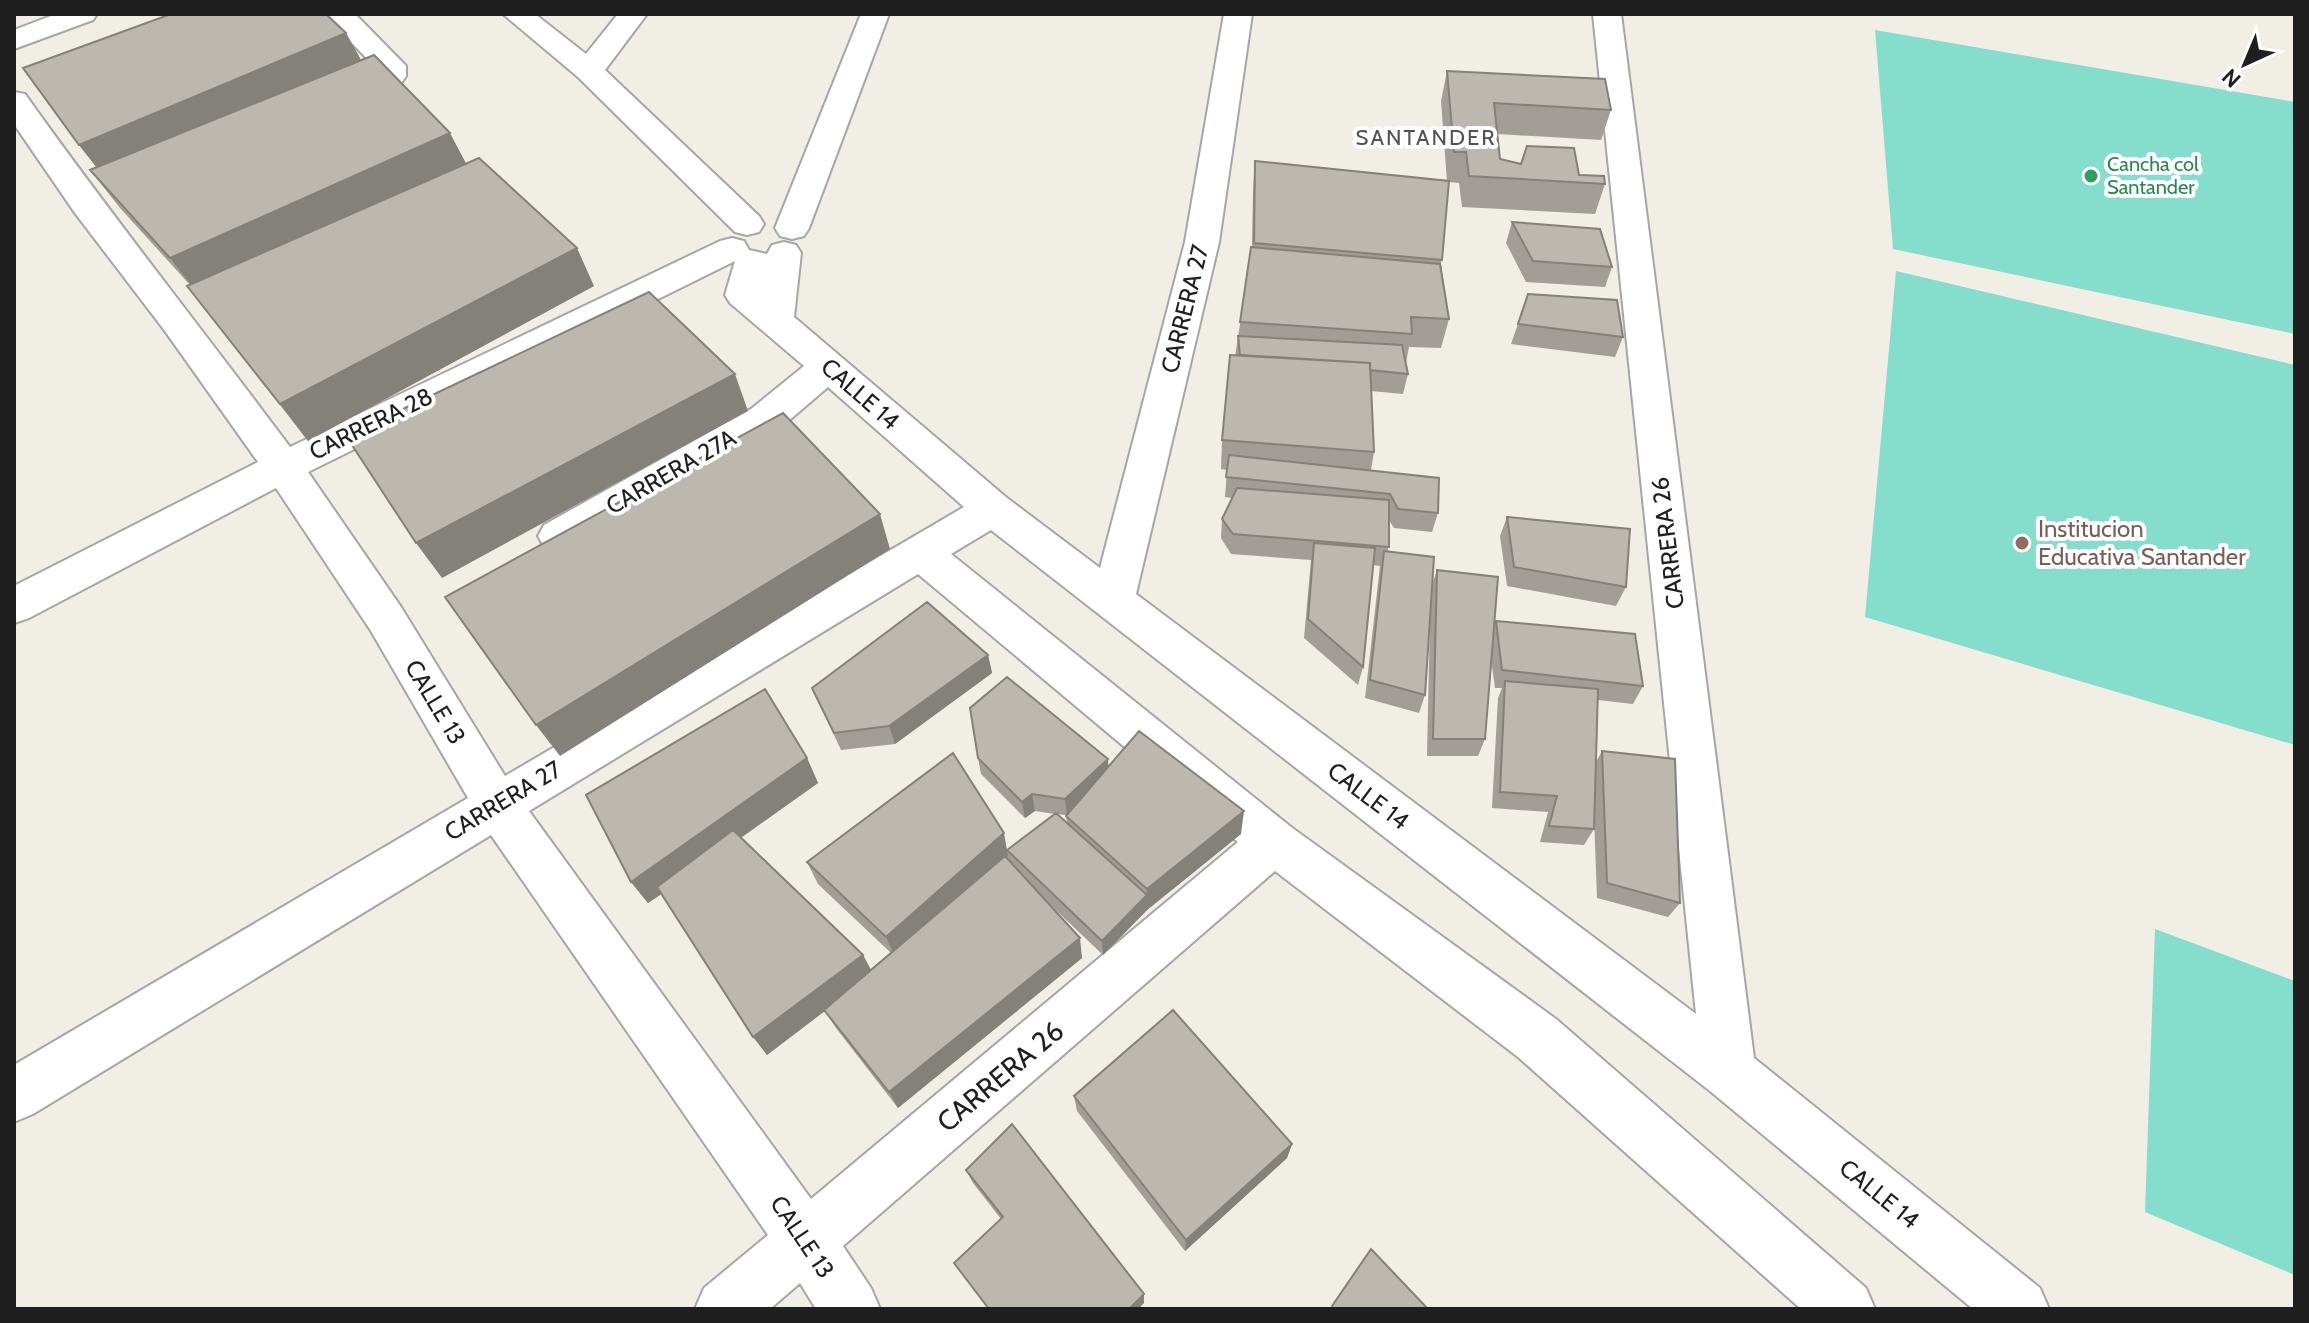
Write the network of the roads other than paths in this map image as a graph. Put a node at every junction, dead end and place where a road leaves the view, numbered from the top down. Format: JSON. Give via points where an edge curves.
{"nodes":[{"id":1,"x":338,"y":14,"type":"edge"},
{"id":2,"x":517,"y":14,"type":"edge"},
{"id":3,"x":633,"y":14,"type":"edge"},
{"id":4,"x":875,"y":14,"type":"edge"},
{"id":5,"x":1238,"y":14,"type":"edge"},
{"id":6,"x":1607,"y":14,"type":"edge"},
{"id":7,"x":72,"y":16,"type":"edge"},
{"id":8,"x":14,"y":40,"type":"edge"},
{"id":9,"x":589,"y":71,"type":"junction"},
{"id":10,"x":25,"y":99,"type":"edge"},
{"id":11,"x":307,"y":114,"type":"edge"},
{"id":12,"x":762,"y":243,"type":"junction"},
{"id":13,"x":828,"y":366,"type":"junction"},
{"id":14,"x":283,"y":467,"type":"junction"},
{"id":15,"x":993,"y":509,"type":"junction"},
{"id":16,"x":532,"y":551,"type":"edge"},
{"id":17,"x":920,"y":552,"type":"junction"},
{"id":18,"x":1113,"y":601,"type":"junction"},
{"id":19,"x":14,"y":606,"type":"edge"},
{"id":20,"x":497,"y":805,"type":"junction"},
{"id":21,"x":1274,"y":842,"type":"junction"},
{"id":22,"x":1729,"y":1072,"type":"junction"},
{"id":23,"x":14,"y":1095,"type":"edge"},
{"id":24,"x":806,"y":1241,"type":"junction"},
{"id":25,"x":725,"y":1309,"type":"edge"},
{"id":26,"x":850,"y":1309,"type":"edge"},
{"id":27,"x":1845,"y":1309,"type":"edge"},
{"id":28,"x":2019,"y":1309,"type":"edge"}],
"edges":[{"from":1,"to":11,"type":"street","via":[[385,57],[391,76]]},
{"from":2,"to":9,"type":"street"},
{"from":3,"to":9,"type":"street"},
{"from":4,"to":12,"type":"street"},
{"from":5,"to":18,"type":"street","name":"CARRERA 27","via":[[1202,242]]},
{"from":6,"to":22,"type":"street","name":"CARRERA 26"},
{"from":7,"to":8,"type":"street"},
{"from":9,"to":12,"type":"street"},
{"from":10,"to":14,"type":"street","name":"CALLE 13","via":[[192,316]]},
{"from":12,"to":13,"type":"street","name":"CALLE 14","via":[[776,321]]},
{"from":12,"to":14,"type":"street","name":"CARRERA 28"},
{"from":13,"to":15,"type":"street","name":"CALLE 14"},
{"from":13,"to":16,"type":"street","name":"CARRERA 27A","via":[[765,419]]},
{"from":14,"to":19,"type":"street","name":"CARRERA 28"},
{"from":14,"to":20,"type":"street","name":"CALLE 13","via":[[386,619]]},
{"from":15,"to":17,"type":"street","name":"CARRERA 27"},
{"from":15,"to":18,"type":"street","name":"CALLE 14"},
{"from":17,"to":20,"type":"street","name":"CARRERA 27"},
{"from":17,"to":21,"type":"street"},
{"from":18,"to":22,"type":"street","name":"CALLE 14"},
{"from":20,"to":23,"type":"street","name":"CARRERA 27"},
{"from":20,"to":24,"type":"street","name":"CALLE 13"},
{"from":21,"to":24,"type":"street","name":"CARRERA 26"},
{"from":21,"to":27,"type":"street","via":[[1537,1038]]},
{"from":22,"to":28,"type":"street","name":"CALLE 14"},
{"from":24,"to":25,"type":"street","name":"CARRERA 26"},
{"from":24,"to":26,"type":"street","name":"CALLE 13"}]}
